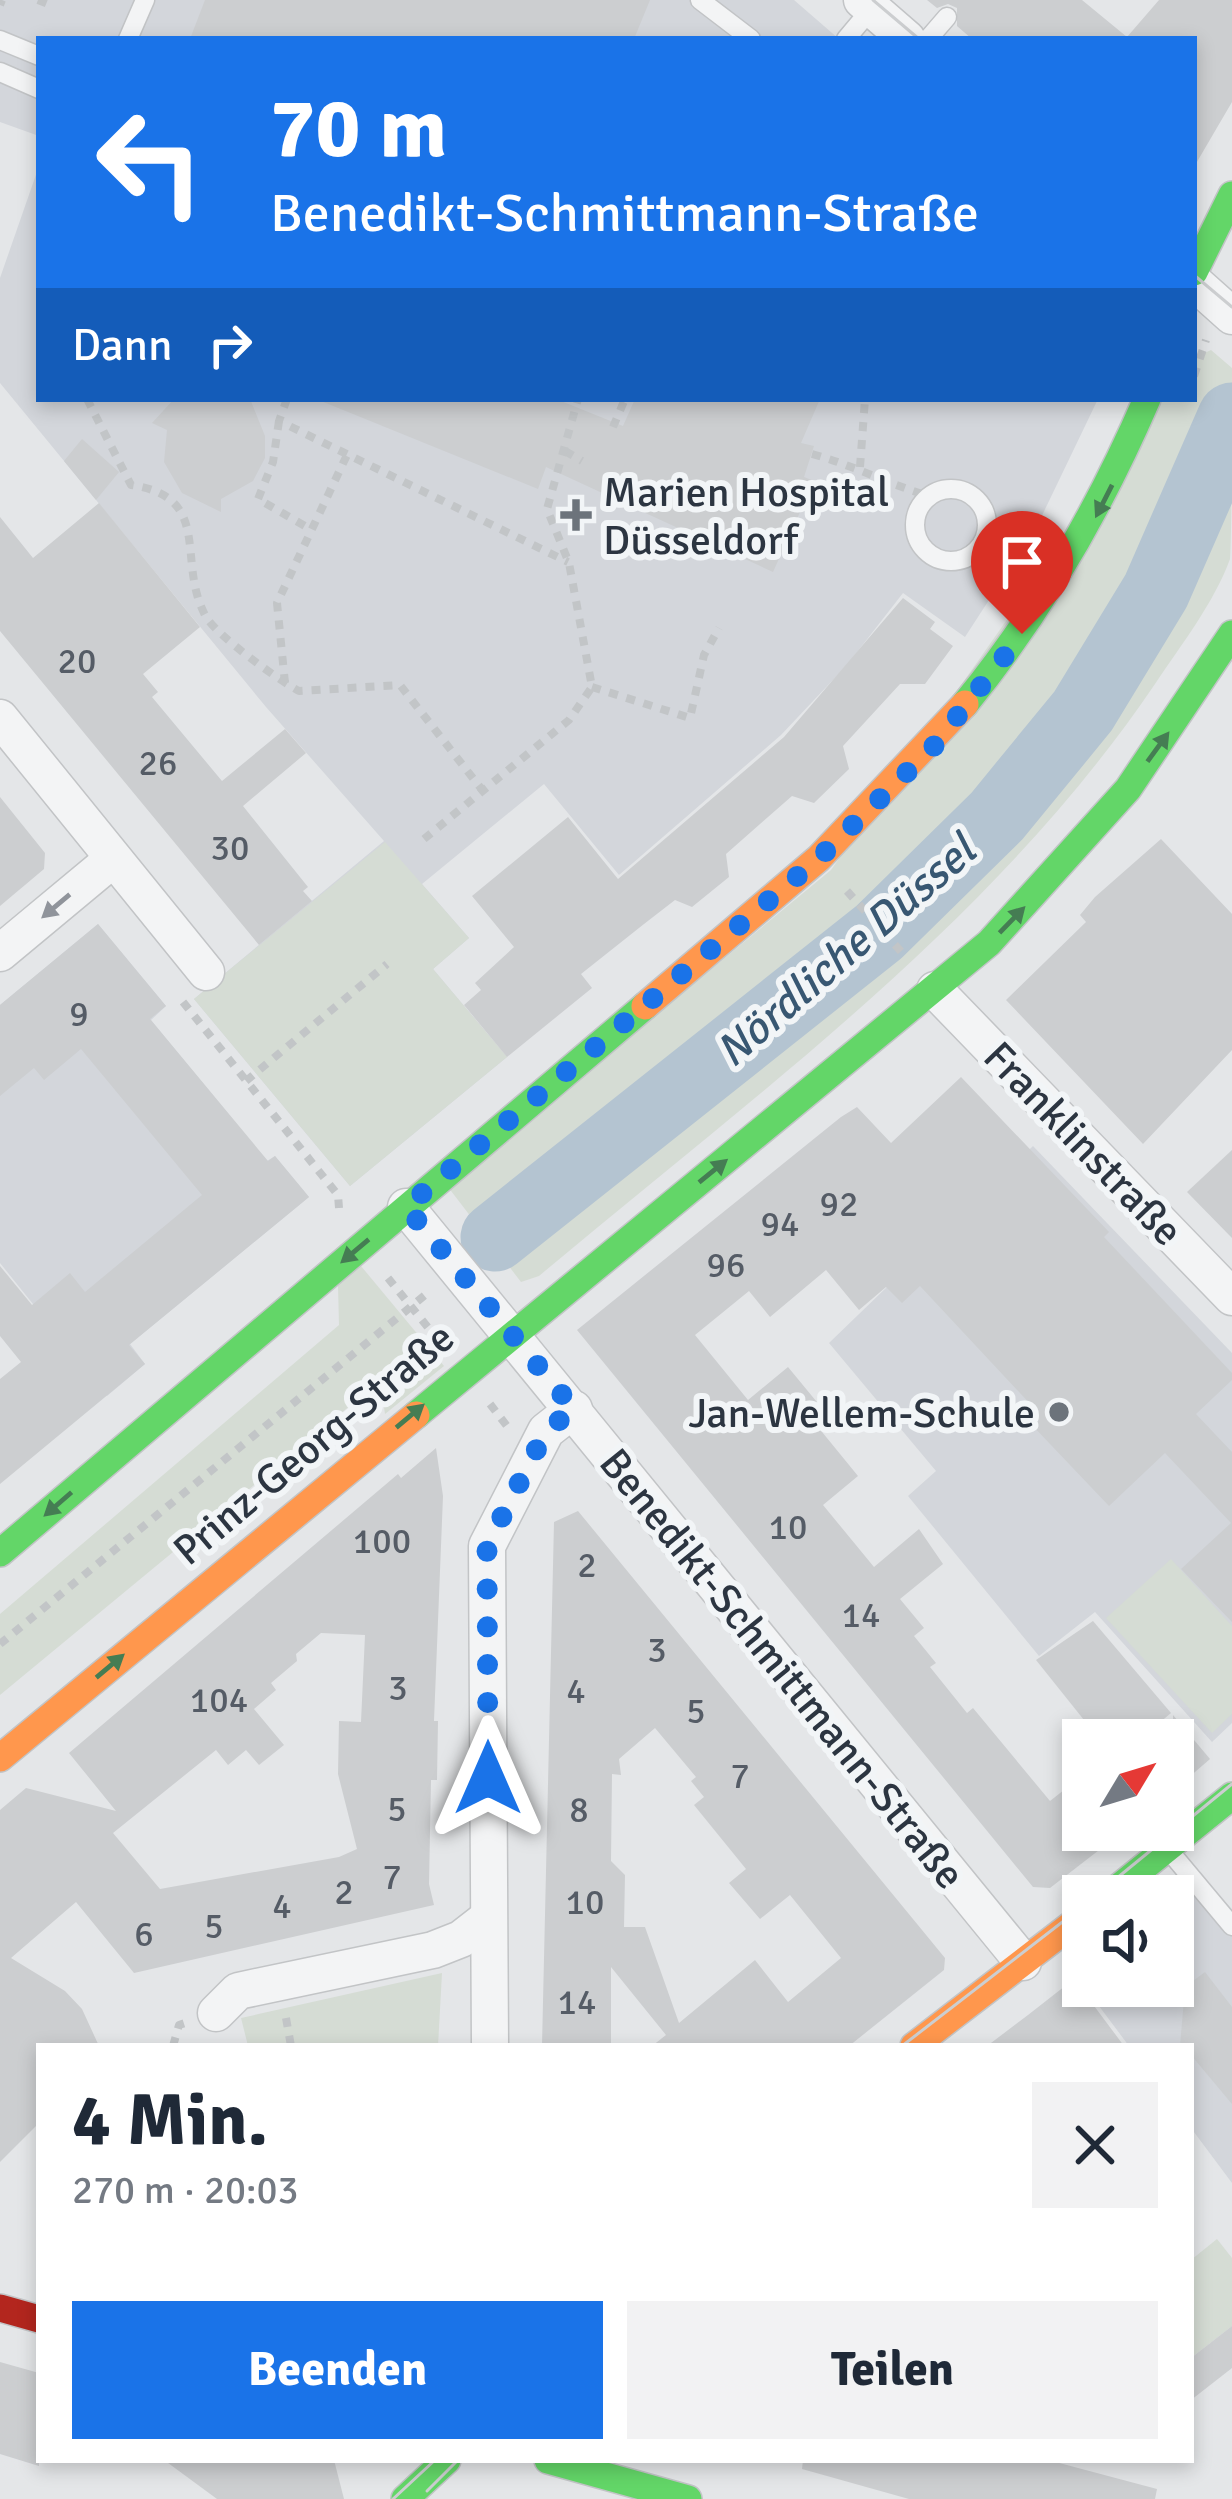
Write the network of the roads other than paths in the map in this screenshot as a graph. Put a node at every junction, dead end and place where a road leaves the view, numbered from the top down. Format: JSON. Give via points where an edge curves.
{"nodes":[{"id":1,"x":145,"y":0,"type":"edge"},
{"id":2,"x":700,"y":0,"type":"edge"},
{"id":3,"x":867,"y":4,"type":"edge"},
{"id":4,"x":947,"y":17,"type":"dead end"},
{"id":5,"x":129,"y":36,"type":"edge"},
{"id":6,"x":747,"y":36,"type":"edge"},
{"id":7,"x":848,"y":36,"type":"edge"},
{"id":8,"x":904,"y":36,"type":"edge"},
{"id":9,"x":931,"y":36,"type":"edge"},
{"id":10,"x":0,"y":40,"type":"edge"},
{"id":11,"x":36,"y":55,"type":"edge"},
{"id":12,"x":0,"y":72,"type":"edge"},
{"id":13,"x":36,"y":88,"type":"edge"},
{"id":14,"x":1232,"y":195,"type":"edge"},
{"id":15,"x":1197,"y":266,"type":"edge"},
{"id":16,"x":1197,"y":285,"type":"edge"},
{"id":17,"x":1230,"y":315,"type":"edge"},
{"id":18,"x":1146,"y":402,"type":"edge"},
{"id":19,"x":983,"y":543,"type":"junction"},
{"id":20,"x":1048,"y":597,"type":"junction"},
{"id":21,"x":1232,"y":634,"type":"edge"},
{"id":22,"x":0,"y":718,"type":"edge"},
{"id":23,"x":112,"y":859,"type":"junction"},
{"id":24,"x":0,"y":953,"type":"edge"},
{"id":25,"x":191,"y":983,"type":"road end"},
{"id":26,"x":935,"y":990,"type":"junction"},
{"id":27,"x":406,"y":1207,"type":"junction"},
{"id":28,"x":1232,"y":1297,"type":"edge"},
{"id":29,"x":512,"y":1334,"type":"junction"},
{"id":30,"x":574,"y":1409,"type":"junction"},
{"id":31,"x":0,"y":1553,"type":"edge"},
{"id":32,"x":0,"y":1758,"type":"edge"},
{"id":33,"x":1232,"y":1796,"type":"edge"},
{"id":34,"x":1194,"y":1828,"type":"edge"},
{"id":35,"x":1167,"y":1851,"type":"edge"},
{"id":36,"x":1169,"y":1851,"type":"edge"},
{"id":37,"x":1135,"y":1875,"type":"edge"},
{"id":38,"x":488,"y":1918,"type":"junction"},
{"id":39,"x":1232,"y":1926,"type":"edge"},
{"id":40,"x":1062,"y":1932,"type":"edge"},
{"id":41,"x":1024,"y":1962,"type":"junction"},
{"id":42,"x":216,"y":2013,"type":"dead end"},
{"id":43,"x":490,"y":2043,"type":"edge"},
{"id":44,"x":918,"y":2043,"type":"edge"},
{"id":45,"x":0,"y":2308,"type":"edge"},
{"id":46,"x":36,"y":2318,"type":"edge"},
{"id":47,"x":444,"y":2463,"type":"edge"},
{"id":48,"x":559,"y":2463,"type":"edge"},
{"id":49,"x":408,"y":2498,"type":"edge"},
{"id":50,"x":688,"y":2499,"type":"edge"}],
"edges":[{"from":1,"to":5,"type":"lane"},
{"from":2,"to":6,"type":"lane"},
{"from":3,"to":7,"type":"lane"},
{"from":3,"to":8,"type":"street"},
{"from":4,"to":9,"type":"lane"},
{"from":10,"to":11,"type":"lane"},
{"from":12,"to":13,"type":"lane"},
{"from":14,"to":15,"type":"main road"},
{"from":16,"to":17,"type":"street"},
{"from":18,"to":20,"type":"main road","one_way":true,"via":[[1115,479]]},
{"from":19,"to":19,"type":"lane","via":[[960,560],[926,551],[915,521],[929,496],[948,489],[974,496],[986,515]]},
{"from":19,"to":20,"type":"lane"},
{"from":20,"to":27,"type":"main road","via":[[952,725],[836,842]]},
{"from":26,"to":21,"type":"main road","name":"Prinz-Georg-Straße","one_way":true,"via":[[1087,840]]},
{"from":22,"to":23,"type":"street"},
{"from":23,"to":24,"type":"street","one_way":true},
{"from":23,"to":25,"type":"street"},
{"from":26,"to":28,"type":"street","name":"Franklinstraße"},
{"from":29,"to":26,"type":"main road","name":"Prinz-Georg-Straße","one_way":true},
{"from":27,"to":29,"type":"street","name":"Benedikt-Schmittmann-Straße"},
{"from":27,"to":31,"type":"main road","one_way":true},
{"from":29,"to":30,"type":"street","name":"Benedikt-Schmittmann-Straße"},
{"from":32,"to":29,"type":"main road","name":"Prinz-Georg-Straße","one_way":true},
{"from":30,"to":38,"type":"street","via":[[546,1431],[487,1546]]},
{"from":30,"to":41,"type":"street","name":"Benedikt-Schmittmann-Straße"},
{"from":33,"to":34,"type":"main road"},
{"from":35,"to":37,"type":"main road"},
{"from":36,"to":39,"type":"lane"},
{"from":38,"to":42,"type":"street","via":[[433,1950],[238,1991]]},
{"from":38,"to":43,"type":"street"},
{"from":40,"to":41,"type":"main road"},
{"from":41,"to":44,"type":"main road"},
{"from":45,"to":46,"type":"main road"},
{"from":47,"to":49,"type":"main road"},
{"from":48,"to":50,"type":"main road"}]}
